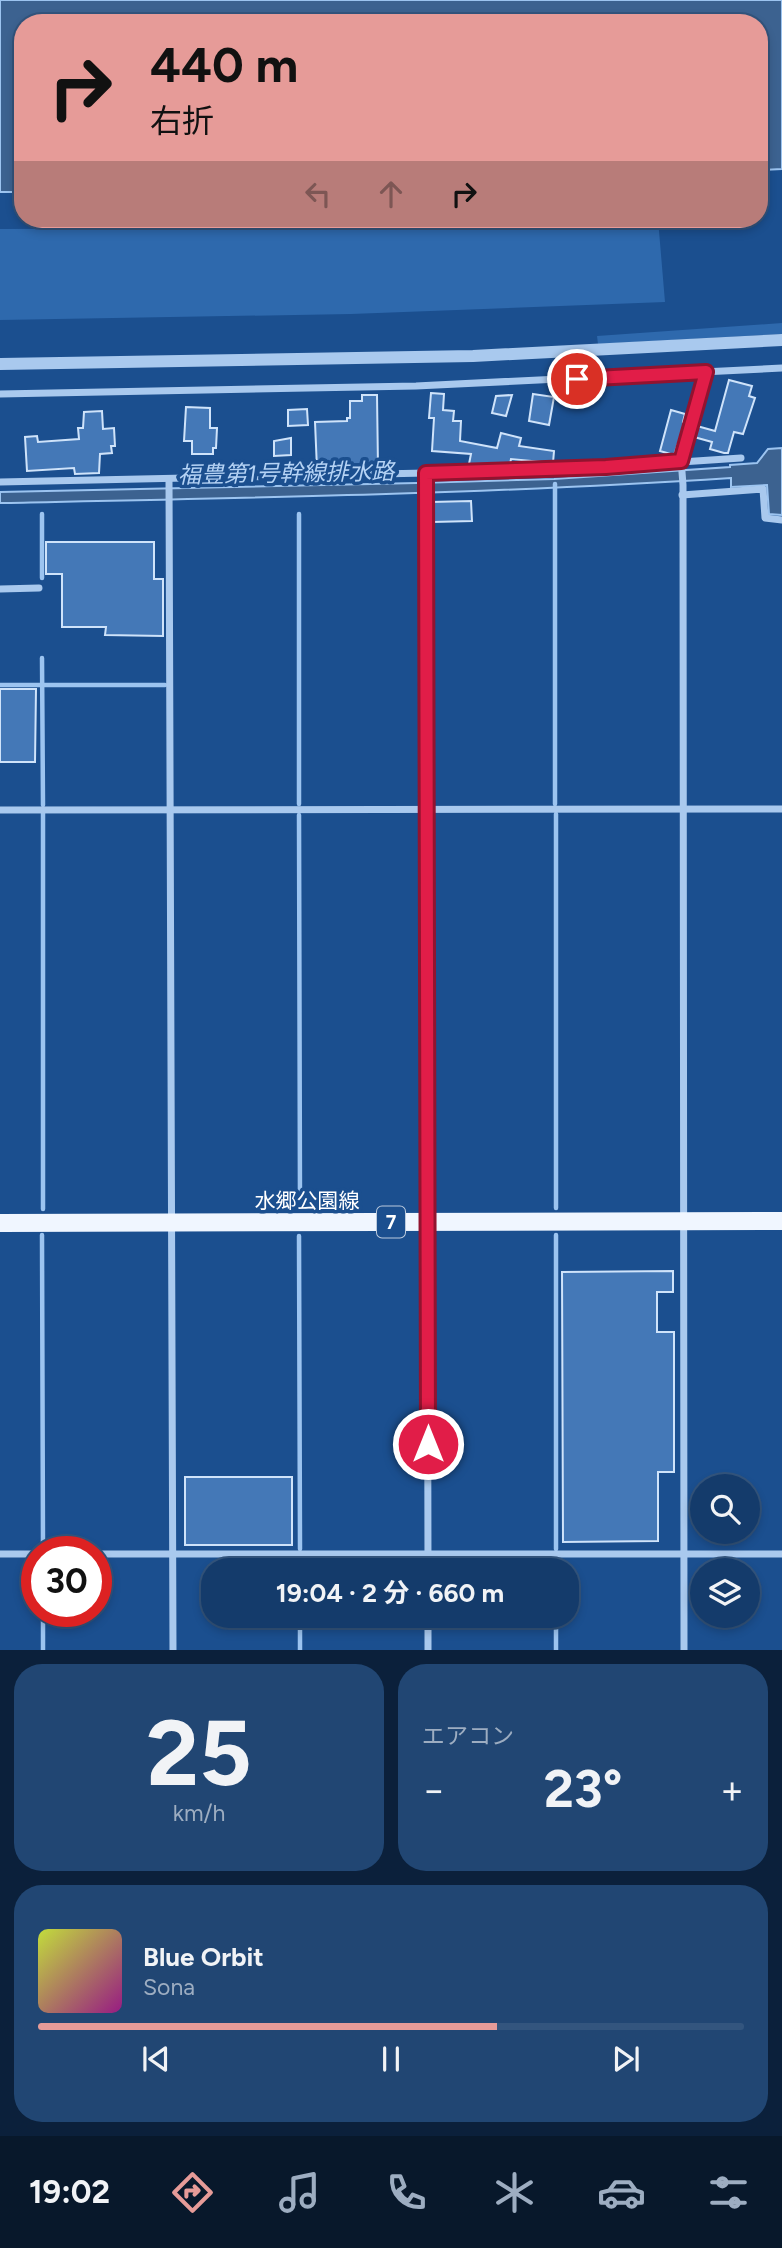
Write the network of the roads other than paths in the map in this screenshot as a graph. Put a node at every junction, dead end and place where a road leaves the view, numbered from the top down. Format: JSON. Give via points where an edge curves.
{"nodes":[{"id":1,"x":782,"y":340,"type":"edge"},
{"id":2,"x":0,"y":364,"type":"edge"},
{"id":3,"x":782,"y":368,"type":"edge"},
{"id":4,"x":706,"y":372,"type":"junction"},
{"id":5,"x":0,"y":394,"type":"edge"},
{"id":6,"x":741,"y":458,"type":"dead end"},
{"id":7,"x":681,"y":464,"type":"junction"},
{"id":8,"x":426,"y":475,"type":"junction"},
{"id":9,"x":0,"y":482,"type":"edge"},
{"id":10,"x":169,"y":482,"type":"junction"},
{"id":11,"x":682,"y":495,"type":"junction"},
{"id":12,"x":782,"y":520,"type":"edge"},
{"id":13,"x":39,"y":588,"type":"dead end"},
{"id":14,"x":0,"y":589,"type":"edge"},
{"id":15,"x":427,"y":809,"type":"junction"},
{"id":16,"x":683,"y":809,"type":"junction"},
{"id":17,"x":782,"y":809,"type":"edge"},
{"id":18,"x":0,"y":810,"type":"edge"},
{"id":19,"x":170,"y":810,"type":"junction"},
{"id":20,"x":682,"y":1221,"type":"junction"},
{"id":21,"x":782,"y":1221,"type":"edge"},
{"id":22,"x":428,"y":1222,"type":"junction"},
{"id":23,"x":0,"y":1223,"type":"edge"},
{"id":24,"x":172,"y":1223,"type":"junction"},
{"id":25,"x":21,"y":1554,"type":"edge"},
{"id":26,"x":112,"y":1554,"type":"edge"},
{"id":27,"x":173,"y":1554,"type":"junction"},
{"id":28,"x":428,"y":1554,"type":"junction"},
{"id":29,"x":683,"y":1554,"type":"junction"},
{"id":30,"x":782,"y":1554,"type":"edge"},
{"id":31,"x":0,"y":1555,"type":"edge"},
{"id":32,"x":428,"y":1558,"type":"edge"},
{"id":33,"x":428,"y":1628,"type":"edge"},
{"id":34,"x":173,"y":1650,"type":"edge"},
{"id":35,"x":428,"y":1650,"type":"edge"},
{"id":36,"x":684,"y":1650,"type":"edge"}],
"edges":[{"from":1,"to":2,"type":"street","via":[[473,356]]},
{"from":3,"to":4,"type":"street"},
{"from":4,"to":5,"type":"street","via":[[378,387]]},
{"from":4,"to":7,"type":"street"},
{"from":6,"to":7,"type":"street"},
{"from":7,"to":8,"type":"street"},
{"from":7,"to":11,"type":"street"},
{"from":8,"to":10,"type":"street"},
{"from":8,"to":15,"type":"street"},
{"from":9,"to":10,"type":"street"},
{"from":10,"to":19,"type":"street"},
{"from":11,"to":12,"type":"street","via":[[763,489],[765,518]]},
{"from":11,"to":16,"type":"street"},
{"from":13,"to":14,"type":"street"},
{"from":15,"to":16,"type":"street"},
{"from":15,"to":19,"type":"street"},
{"from":15,"to":22,"type":"street"},
{"from":16,"to":17,"type":"street"},
{"from":16,"to":20,"type":"street"},
{"from":18,"to":19,"type":"street"},
{"from":19,"to":24,"type":"street"},
{"from":20,"to":21,"type":"main road","name":"水郷公園線","number":"7"},
{"from":20,"to":22,"type":"main road","name":"水郷公園線","number":"7"},
{"from":20,"to":29,"type":"street"},
{"from":22,"to":24,"type":"main road","name":"水郷公園線","number":"7"},
{"from":22,"to":28,"type":"street"},
{"from":23,"to":24,"type":"main road","name":"水郷公園線","number":"7"},
{"from":24,"to":27,"type":"street"},
{"from":25,"to":31,"type":"street"},
{"from":26,"to":27,"type":"street"},
{"from":27,"to":28,"type":"street"},
{"from":27,"to":34,"type":"street"},
{"from":28,"to":29,"type":"street"},
{"from":28,"to":32,"type":"street"},
{"from":29,"to":30,"type":"street"},
{"from":29,"to":36,"type":"street"},
{"from":33,"to":35,"type":"street"}]}
